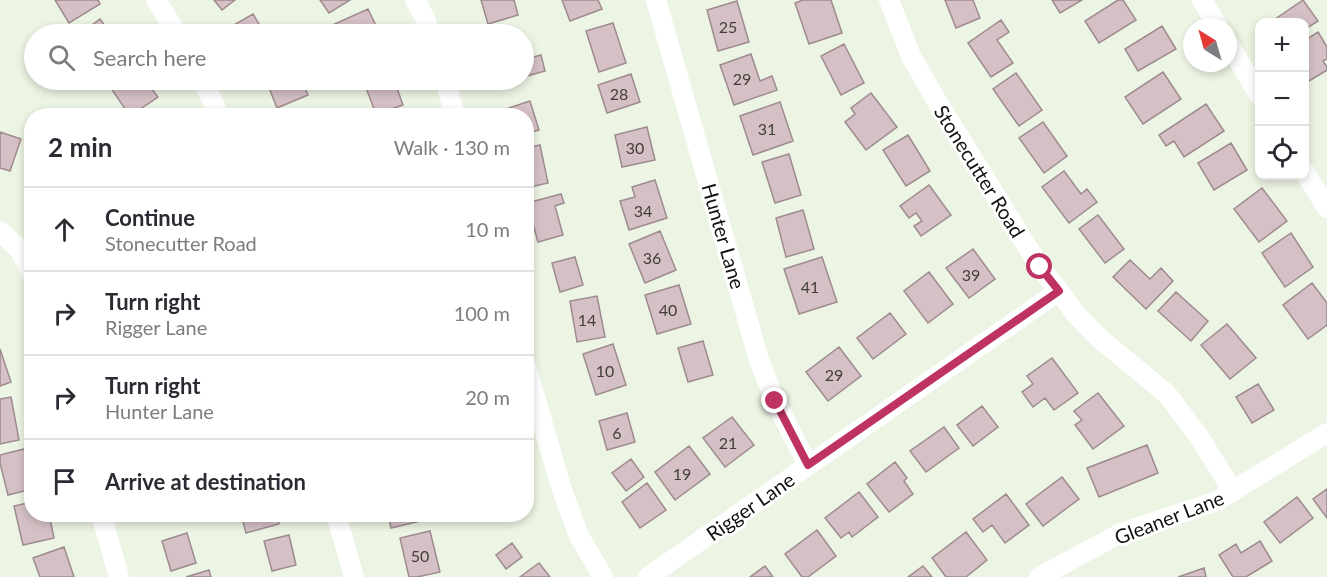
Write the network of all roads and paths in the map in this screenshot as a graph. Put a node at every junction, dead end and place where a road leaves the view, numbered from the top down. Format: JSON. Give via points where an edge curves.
{"nodes":[{"id":1,"x":156,"y":0,"type":"edge"},
{"id":2,"x":415,"y":0,"type":"edge"},
{"id":3,"x":656,"y":0,"type":"edge"},
{"id":4,"x":889,"y":0,"type":"edge"},
{"id":5,"x":1202,"y":0,"type":"edge"},
{"id":6,"x":1213,"y":18,"type":"edge"},
{"id":7,"x":171,"y":24,"type":"edge"},
{"id":8,"x":427,"y":24,"type":"edge"},
{"id":9,"x":1237,"y":59,"type":"edge"},
{"id":10,"x":1255,"y":88,"type":"edge"},
{"id":11,"x":207,"y":90,"type":"edge"},
{"id":12,"x":448,"y":90,"type":"edge"},
{"id":13,"x":215,"y":108,"type":"edge"},
{"id":14,"x":453,"y":108,"type":"edge"},
{"id":15,"x":1309,"y":178,"type":"edge"},
{"id":16,"x":1327,"y":207,"type":"edge"},
{"id":17,"x":0,"y":231,"type":"edge"},
{"id":18,"x":24,"y":258,"type":"edge"},
{"id":19,"x":1059,"y":291,"type":"junction"},
{"id":20,"x":534,"y":394,"type":"edge"},
{"id":21,"x":1327,"y":433,"type":"edge"},
{"id":22,"x":808,"y":465,"type":"junction"},
{"id":23,"x":1233,"y":491,"type":"junction"},
{"id":24,"x":103,"y":522,"type":"edge"},
{"id":25,"x":338,"y":522,"type":"edge"},
{"id":26,"x":119,"y":577,"type":"edge"},
{"id":27,"x":354,"y":577,"type":"edge"},
{"id":28,"x":603,"y":577,"type":"edge"},
{"id":29,"x":648,"y":577,"type":"edge"},
{"id":30,"x":1039,"y":577,"type":"edge"}],
"edges":[{"from":1,"to":7,"type":"street"},
{"from":2,"to":8,"type":"street"},
{"from":3,"to":22,"type":"street","name":"Hunter Lane","via":[[759,360]]},
{"from":4,"to":19,"type":"street","name":"Stonecutter Road","via":[[911,56],[935,98],[1040,267]]},
{"from":5,"to":6,"type":"street"},
{"from":9,"to":10,"type":"street"},
{"from":11,"to":13,"type":"street"},
{"from":12,"to":14,"type":"street"},
{"from":15,"to":16,"type":"street"},
{"from":17,"to":18,"type":"street"},
{"from":19,"to":22,"type":"street","name":"Rigger Lane"},
{"from":19,"to":23,"type":"street","name":"Stonecutter Road","via":[[1100,339],[1167,394]]},
{"from":20,"to":28,"type":"street","via":[[579,536]]},
{"from":21,"to":23,"type":"street","name":"Gleaner Lane"},
{"from":22,"to":29,"type":"street","name":"Rigger Lane"},
{"from":23,"to":30,"type":"street","name":"Gleaner Lane","via":[[1217,501],[1121,533]]},
{"from":24,"to":26,"type":"street"},
{"from":25,"to":27,"type":"street"}]}
